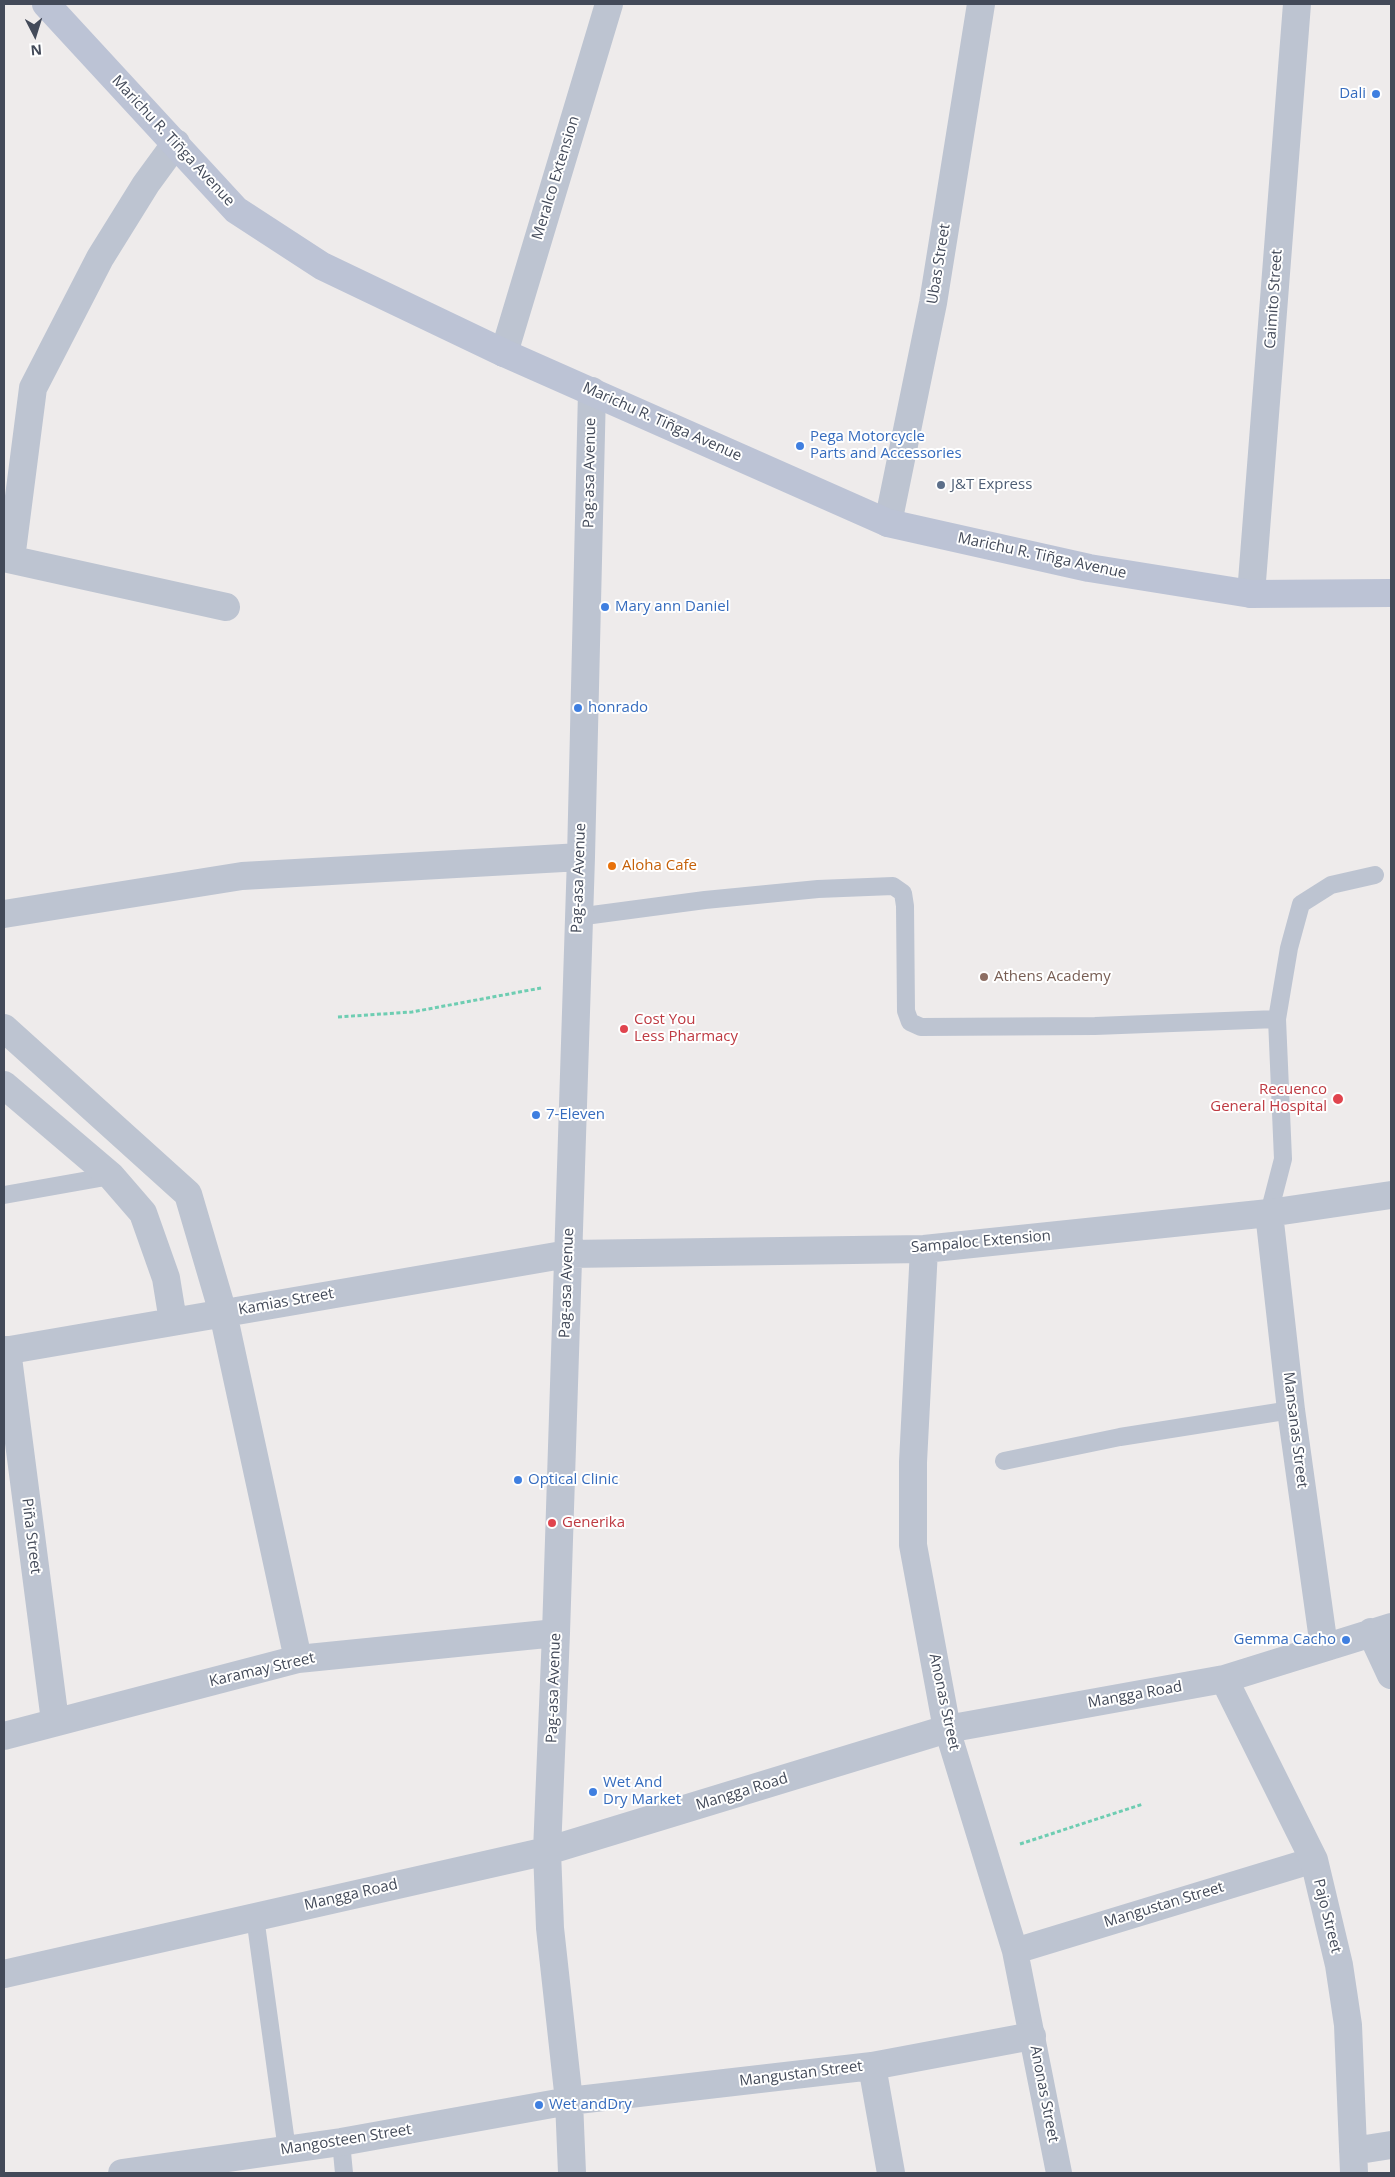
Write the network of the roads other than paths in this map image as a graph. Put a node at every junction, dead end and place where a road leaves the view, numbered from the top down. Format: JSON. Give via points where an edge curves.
{"nodes":[{"id":1,"x":46,"y":4,"type":"edge"},
{"id":2,"x":609,"y":4,"type":"edge"},
{"id":3,"x":981,"y":4,"type":"edge"},
{"id":4,"x":1297,"y":4,"type":"edge"},
{"id":5,"x":176,"y":144,"type":"junction"},
{"id":6,"x":504,"y":353,"type":"junction"},
{"id":7,"x":592,"y":391,"type":"junction"},
{"id":8,"x":888,"y":523,"type":"junction"},
{"id":9,"x":7,"y":558,"type":"edge"},
{"id":10,"x":1391,"y":593,"type":"edge"},
{"id":11,"x":1251,"y":594,"type":"junction"},
{"id":12,"x":226,"y":607,"type":"dead end"},
{"id":13,"x":581,"y":856,"type":"junction"},
{"id":14,"x":1375,"y":875,"type":"dead end"},
{"id":15,"x":4,"y":914,"type":"edge"},
{"id":16,"x":577,"y":917,"type":"junction"},
{"id":17,"x":1277,"y":1019,"type":"junction"},
{"id":18,"x":4,"y":1028,"type":"edge"},
{"id":19,"x":4,"y":1085,"type":"edge"},
{"id":20,"x":111,"y":1176,"type":"junction"},
{"id":21,"x":4,"y":1195,"type":"edge"},
{"id":22,"x":1391,"y":1195,"type":"edge"},
{"id":23,"x":1269,"y":1213,"type":"junction"},
{"id":24,"x":924,"y":1249,"type":"junction"},
{"id":25,"x":568,"y":1254,"type":"junction"},
{"id":26,"x":224,"y":1313,"type":"junction"},
{"id":27,"x":173,"y":1321,"type":"junction"},
{"id":28,"x":6,"y":1350,"type":"edge"},
{"id":29,"x":1291,"y":1410,"type":"junction"},
{"id":30,"x":1004,"y":1461,"type":"dead end"},
{"id":31,"x":1381,"y":1629,"type":"edge"},
{"id":32,"x":556,"y":1633,"type":"junction"},
{"id":33,"x":1324,"y":1647,"type":"junction"},
{"id":34,"x":298,"y":1659,"type":"junction"},
{"id":35,"x":1391,"y":1675,"type":"edge"},
{"id":36,"x":1224,"y":1679,"type":"junction"},
{"id":37,"x":55,"y":1721,"type":"junction"},
{"id":38,"x":947,"y":1729,"type":"junction"},
{"id":39,"x":4,"y":1736,"type":"edge"},
{"id":40,"x":547,"y":1851,"type":"junction"},
{"id":41,"x":1314,"y":1860,"type":"junction"},
{"id":42,"x":255,"y":1917,"type":"junction"},
{"id":43,"x":1014,"y":1951,"type":"junction"},
{"id":44,"x":4,"y":1974,"type":"edge"},
{"id":45,"x":1032,"y":2036,"type":"junction"},
{"id":46,"x":872,"y":2066,"type":"junction"},
{"id":47,"x":569,"y":2101,"type":"junction"},
{"id":48,"x":341,"y":2142,"type":"junction"},
{"id":49,"x":1391,"y":2145,"type":"edge"},
{"id":50,"x":287,"y":2150,"type":"junction"},
{"id":51,"x":1354,"y":2162,"type":"edge"},
{"id":52,"x":136,"y":2172,"type":"edge"},
{"id":53,"x":344,"y":2173,"type":"edge"},
{"id":54,"x":572,"y":2173,"type":"edge"},
{"id":55,"x":891,"y":2173,"type":"edge"},
{"id":56,"x":1059,"y":2173,"type":"edge"}],
"edges":[{"from":1,"to":5,"type":"main road","name":"Marichu R. Tiñga Avenue"},
{"from":2,"to":6,"type":"street","name":"Meralco Extension"},
{"from":3,"to":8,"type":"street","name":"Ubas Street","via":[[933,303]]},
{"from":4,"to":11,"type":"street","name":"Caimito Street"},
{"from":5,"to":6,"type":"main road","name":"Marichu R. Tiñga Avenue","via":[[236,210],[322,266]]},
{"from":5,"to":9,"type":"street","via":[[146,184],[100,258],[33,388]]},
{"from":6,"to":7,"type":"main road","name":"Marichu R. Tiñga Avenue"},
{"from":7,"to":8,"type":"main road","name":"Marichu R. Tiñga Avenue"},
{"from":7,"to":13,"type":"street","name":"Pag-asa Avenue"},
{"from":8,"to":11,"type":"main road","name":"Marichu R. Tiñga Avenue","via":[[1089,568]]},
{"from":9,"to":12,"type":"street"},
{"from":10,"to":11,"type":"main road","name":"Marichu R. Tiñga Avenue"},
{"from":13,"to":15,"type":"street","via":[[242,876]]},
{"from":13,"to":16,"type":"street","name":"Pag-asa Avenue"},
{"from":14,"to":17,"type":"lane","via":[[1330,885],[1301,904],[1289,948]]},
{"from":16,"to":17,"type":"lane","via":[[705,900],[818,889],[892,886],[903,893],[905,906],[906,1011],[910,1022],[921,1027],[1095,1026]]},
{"from":16,"to":25,"type":"street","name":"Pag-asa Avenue"},
{"from":17,"to":23,"type":"lane","via":[[1283,1159]]},
{"from":18,"to":26,"type":"street","via":[[188,1194]]},
{"from":19,"to":20,"type":"street"},
{"from":20,"to":21,"type":"lane"},
{"from":20,"to":27,"type":"street","via":[[143,1213],[166,1278]]},
{"from":22,"to":23,"type":"street","name":"Sampaloc Extension"},
{"from":23,"to":24,"type":"street","name":"Sampaloc Extension"},
{"from":23,"to":29,"type":"street","name":"Mansanas Street"},
{"from":24,"to":25,"type":"street","name":"Sampaloc Extension"},
{"from":24,"to":38,"type":"street","name":"Anonas Street","via":[[913,1462],[913,1545]]},
{"from":25,"to":26,"type":"street","name":"Kamias Street"},
{"from":25,"to":32,"type":"street","name":"Pag-asa Avenue"},
{"from":26,"to":27,"type":"street","name":"Kamias Street"},
{"from":26,"to":34,"type":"street"},
{"from":27,"to":28,"type":"street","name":"Kamias Street"},
{"from":28,"to":37,"type":"street","name":"Piña Street"},
{"from":29,"to":30,"type":"lane","via":[[1120,1437]]},
{"from":29,"to":33,"type":"street","name":"Mansanas Street"},
{"from":31,"to":33,"type":"street","name":"Mangga Road"},
{"from":31,"to":35,"type":"street"},
{"from":32,"to":34,"type":"street","name":"Karamay Street"},
{"from":32,"to":40,"type":"street","name":"Pag-asa Avenue"},
{"from":33,"to":36,"type":"street","name":"Mangga Road"},
{"from":34,"to":37,"type":"street","name":"Karamay Street"},
{"from":36,"to":38,"type":"street","name":"Mangga Road"},
{"from":36,"to":41,"type":"street","name":"Pajo Street"},
{"from":37,"to":39,"type":"street","name":"Karamay Street"},
{"from":38,"to":40,"type":"street","name":"Mangga Road"},
{"from":38,"to":43,"type":"street","name":"Anonas Street"},
{"from":40,"to":42,"type":"street","name":"Mangga Road"},
{"from":40,"to":47,"type":"street","name":"Pag-asa Avenue","via":[[550,1928]]},
{"from":41,"to":43,"type":"street","name":"Mangustan Street"},
{"from":41,"to":51,"type":"street","name":"Pajo Street","via":[[1339,1965],[1346,2016]]},
{"from":42,"to":44,"type":"street","name":"Mangga Road"},
{"from":42,"to":50,"type":"lane"},
{"from":43,"to":45,"type":"street","name":"Anonas Street"},
{"from":45,"to":46,"type":"street","name":"Mangustan Street"},
{"from":45,"to":56,"type":"street","name":"Anonas Street"},
{"from":46,"to":47,"type":"street","name":"Mangustan Street"},
{"from":46,"to":55,"type":"street"},
{"from":47,"to":48,"type":"street","name":"Mangosteen Street"},
{"from":47,"to":54,"type":"street","name":"Pag-asa Avenue"},
{"from":48,"to":50,"type":"street","name":"Mangosteen Street"},
{"from":48,"to":53,"type":"lane"},
{"from":49,"to":51,"type":"street"},
{"from":50,"to":52,"type":"street","name":"Mangosteen Street"}]}
